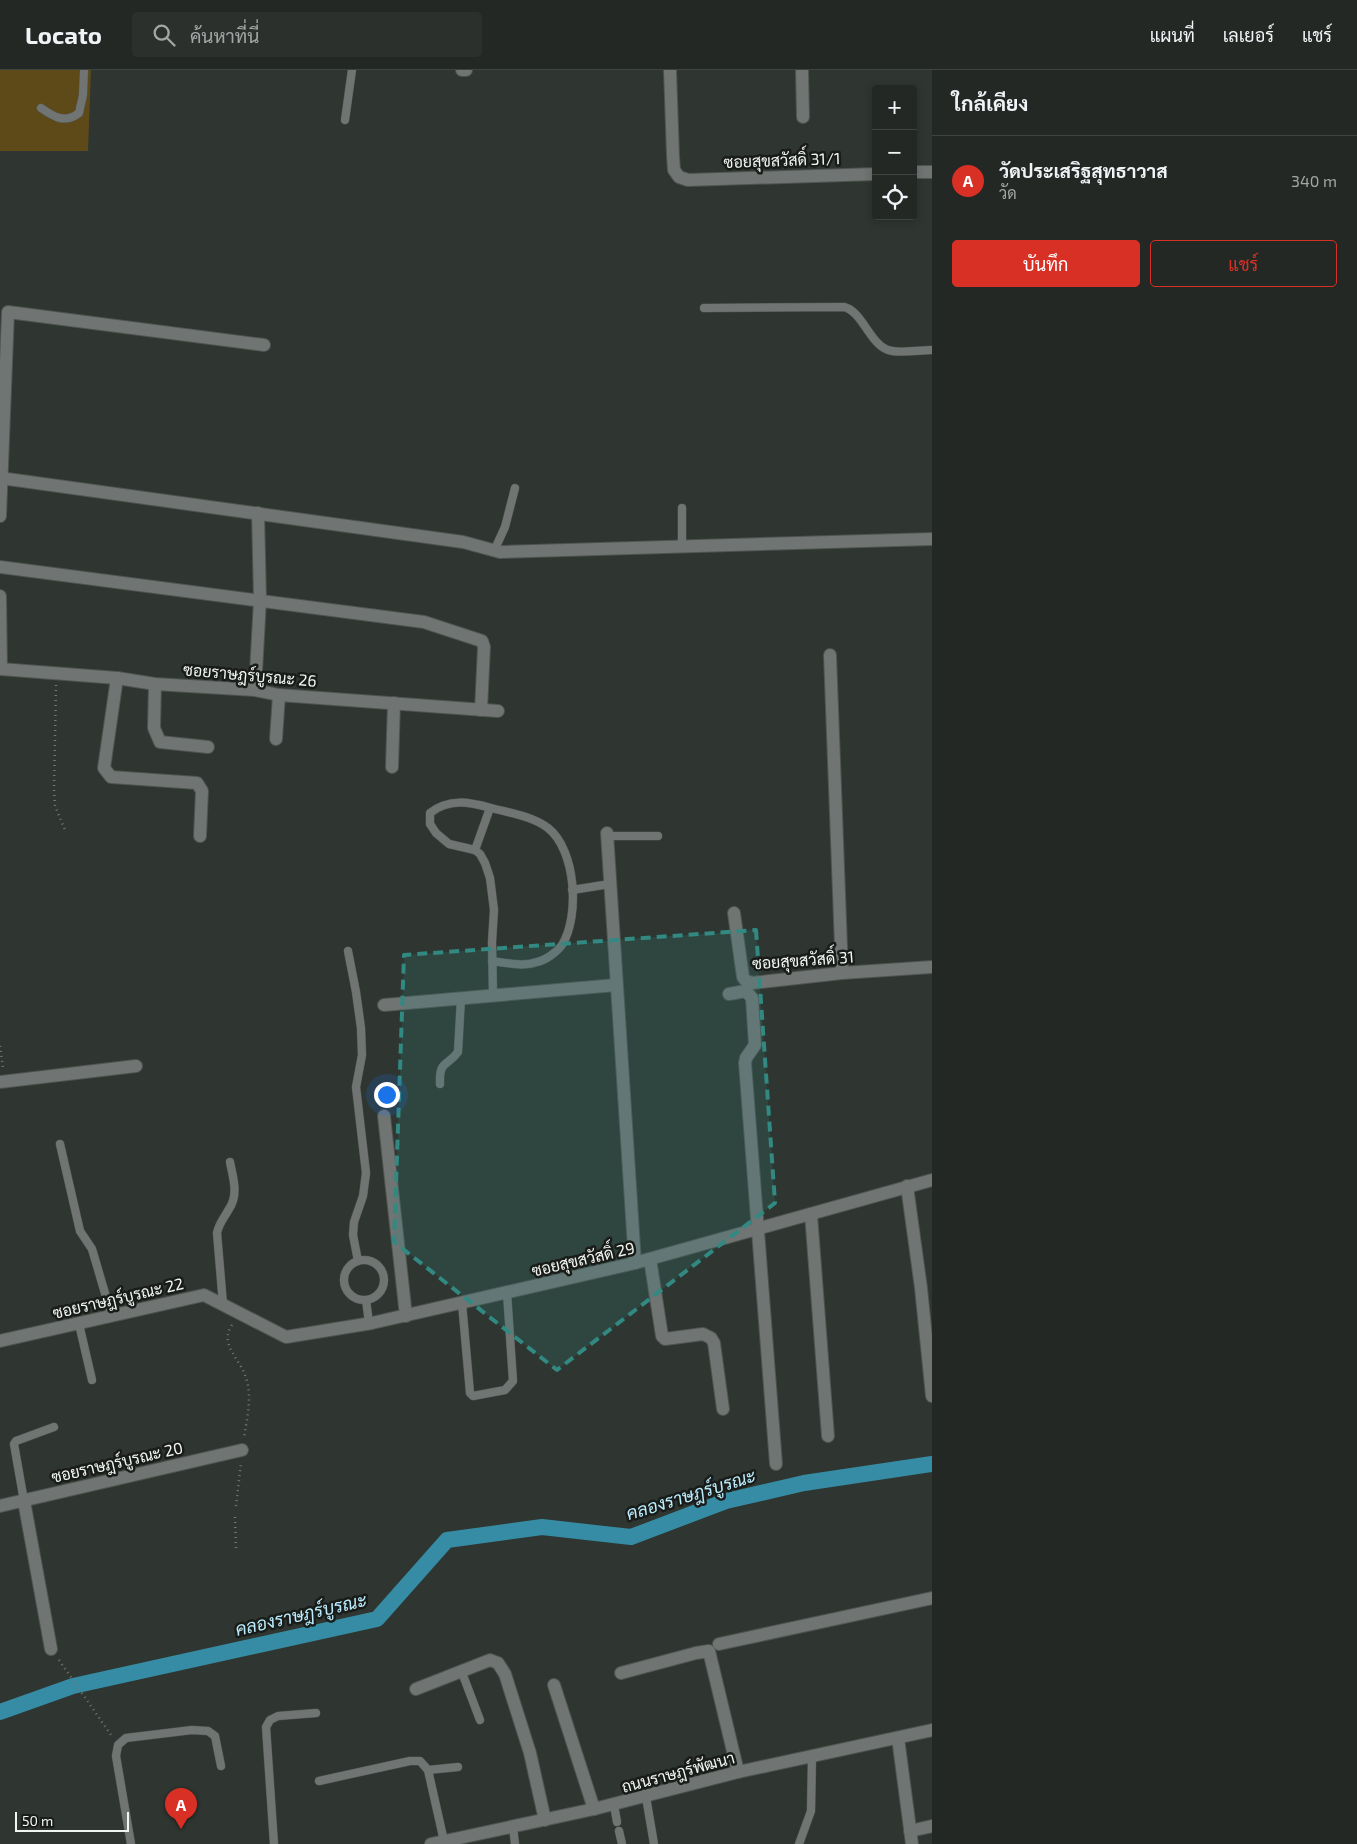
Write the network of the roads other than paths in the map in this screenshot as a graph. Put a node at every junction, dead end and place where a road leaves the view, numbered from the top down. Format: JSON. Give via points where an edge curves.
{"nodes":[{"id":1,"x":84,"y":70,"type":"edge"},
{"id":2,"x":352,"y":70,"type":"edge"},
{"id":3,"x":462,"y":70,"type":"edge"},
{"id":4,"x":466,"y":70,"type":"edge"},
{"id":5,"x":670,"y":70,"type":"edge"},
{"id":6,"x":802,"y":70,"type":"edge"},
{"id":7,"x":41,"y":108,"type":"dead end"},
{"id":8,"x":803,"y":117,"type":"dead end"},
{"id":9,"x":345,"y":120,"type":"dead end"},
{"id":10,"x":917,"y":172,"type":"edge"},
{"id":11,"x":932,"y":172,"type":"edge"},
{"id":12,"x":872,"y":174,"type":"edge"},
{"id":13,"x":704,"y":308,"type":"dead end"},
{"id":14,"x":264,"y":345,"type":"dead end"},
{"id":15,"x":932,"y":350,"type":"edge"},
{"id":16,"x":0,"y":478,"type":"edge"},
{"id":17,"x":516,"y":488,"type":"dead end"},
{"id":18,"x":682,"y":508,"type":"dead end"},
{"id":19,"x":258,"y":513,"type":"junction"},
{"id":20,"x":0,"y":516,"type":"edge"},
{"id":21,"x":932,"y":539,"type":"edge"},
{"id":22,"x":682,"y":547,"type":"junction"},
{"id":23,"x":494,"y":551,"type":"junction"},
{"id":24,"x":0,"y":567,"type":"edge"},
{"id":25,"x":0,"y":596,"type":"edge"},
{"id":26,"x":260,"y":600,"type":"junction"},
{"id":27,"x":830,"y":656,"type":"dead end"},
{"id":28,"x":1,"y":669,"type":"edge"},
{"id":29,"x":117,"y":678,"type":"junction"},
{"id":30,"x":155,"y":684,"type":"junction"},
{"id":31,"x":256,"y":690,"type":"junction"},
{"id":32,"x":279,"y":695,"type":"junction"},
{"id":33,"x":394,"y":703,"type":"junction"},
{"id":34,"x":481,"y":710,"type":"junction"},
{"id":35,"x":498,"y":711,"type":"dead end"},
{"id":36,"x":276,"y":738,"type":"dead end"},
{"id":37,"x":208,"y":747,"type":"dead end"},
{"id":38,"x":392,"y":767,"type":"dead end"},
{"id":39,"x":490,"y":808,"type":"junction"},
{"id":40,"x":607,"y":834,"type":"joint"},
{"id":41,"x":200,"y":836,"type":"dead end"},
{"id":42,"x":658,"y":836,"type":"dead end"},
{"id":43,"x":475,"y":850,"type":"junction"},
{"id":44,"x":610,"y":884,"type":"junction"},
{"id":45,"x":572,"y":890,"type":"junction"},
{"id":46,"x":734,"y":912,"type":"dead end"},
{"id":47,"x":348,"y":951,"type":"dead end"},
{"id":48,"x":492,"y":961,"type":"junction"},
{"id":49,"x":932,"y":967,"type":"edge"},
{"id":50,"x":842,"y":973,"type":"junction"},
{"id":51,"x":616,"y":985,"type":"junction"},
{"id":52,"x":729,"y":994,"type":"dead end"},
{"id":53,"x":493,"y":995,"type":"junction"},
{"id":54,"x":461,"y":998,"type":"junction"},
{"id":55,"x":384,"y":1005,"type":"dead end"},
{"id":56,"x":136,"y":1066,"type":"dead end"},
{"id":57,"x":2,"y":1082,"type":"edge"},
{"id":58,"x":440,"y":1084,"type":"dead end"},
{"id":59,"x":384,"y":1116,"type":"dead end"},
{"id":60,"x":60,"y":1144,"type":"dead end"},
{"id":61,"x":230,"y":1162,"type":"dead end"},
{"id":62,"x":932,"y":1180,"type":"edge"},
{"id":63,"x":907,"y":1186,"type":"junction"},
{"id":64,"x":811,"y":1214,"type":"junction"},
{"id":65,"x":758,"y":1227,"type":"junction"},
{"id":66,"x":650,"y":1259,"type":"junction"},
{"id":67,"x":358,"y":1261,"type":"junction"},
{"id":68,"x":635,"y":1263,"type":"junction"},
{"id":69,"x":927,"y":1287,"type":"edge"},
{"id":70,"x":507,"y":1293,"type":"junction"},
{"id":71,"x":366,"y":1300,"type":"junction"},
{"id":72,"x":462,"y":1303,"type":"junction"},
{"id":73,"x":223,"y":1304,"type":"junction"},
{"id":74,"x":240,"y":1314,"type":"joint"},
{"id":75,"x":406,"y":1316,"type":"junction"},
{"id":76,"x":112,"y":1317,"type":"junction"},
{"id":77,"x":369,"y":1323,"type":"junction"},
{"id":78,"x":79,"y":1324,"type":"junction"},
{"id":79,"x":0,"y":1341,"type":"edge"},
{"id":80,"x":92,"y":1380,"type":"dead end"},
{"id":81,"x":932,"y":1396,"type":"edge"},
{"id":82,"x":723,"y":1409,"type":"dead end"},
{"id":83,"x":54,"y":1427,"type":"dead end"},
{"id":84,"x":828,"y":1436,"type":"dead end"},
{"id":85,"x":242,"y":1450,"type":"road end"},
{"id":86,"x":776,"y":1464,"type":"dead end"},
{"id":87,"x":24,"y":1501,"type":"junction"},
{"id":88,"x":0,"y":1506,"type":"edge"},
{"id":89,"x":932,"y":1598,"type":"edge"},
{"id":90,"x":719,"y":1644,"type":"dead end"},
{"id":91,"x":53,"y":1653,"type":"road end"},
{"id":92,"x":460,"y":1670,"type":"junction"},
{"id":93,"x":621,"y":1674,"type":"dead end"},
{"id":94,"x":554,"y":1685,"type":"dead end"},
{"id":95,"x":416,"y":1689,"type":"dead end"},
{"id":96,"x":316,"y":1713,"type":"dead end"},
{"id":97,"x":480,"y":1720,"type":"dead end"},
{"id":98,"x":932,"y":1730,"type":"edge"},
{"id":99,"x":898,"y":1738,"type":"junction"},
{"id":100,"x":812,"y":1756,"type":"junction"},
{"id":101,"x":220,"y":1766,"type":"dead end"},
{"id":102,"x":458,"y":1767,"type":"dead end"},
{"id":103,"x":428,"y":1770,"type":"junction"},
{"id":104,"x":738,"y":1772,"type":"junction"},
{"id":105,"x":319,"y":1781,"type":"dead end"},
{"id":106,"x":646,"y":1797,"type":"junction"},
{"id":107,"x":614,"y":1805,"type":"junction"},
{"id":108,"x":594,"y":1809,"type":"junction"},
{"id":109,"x":545,"y":1820,"type":"junction"},
{"id":110,"x":617,"y":1822,"type":"dead end"},
{"id":111,"x":932,"y":1826,"type":"edge"},
{"id":112,"x":513,"y":1827,"type":"junction"},
{"id":113,"x":619,"y":1831,"type":"dead end"},
{"id":114,"x":910,"y":1831,"type":"junction"},
{"id":115,"x":437,"y":1842,"type":"edge"},
{"id":116,"x":131,"y":1844,"type":"edge"},
{"id":117,"x":274,"y":1844,"type":"edge"},
{"id":118,"x":515,"y":1844,"type":"edge"},
{"id":119,"x":622,"y":1844,"type":"edge"},
{"id":120,"x":654,"y":1844,"type":"edge"},
{"id":121,"x":799,"y":1844,"type":"edge"},
{"id":122,"x":912,"y":1844,"type":"edge"}],
"edges":[{"from":1,"to":7,"type":"lane","via":[[79,113],[72,119],[62,119]]},
{"from":2,"to":9,"type":"lane"},
{"from":3,"to":4,"type":"street"},
{"from":5,"to":12,"type":"street","name":"ซอยสุขสวัสดิ์ 31/1","via":[[672,156],[674,170],[679,177],[688,180]]},
{"from":6,"to":8,"type":"street"},
{"from":10,"to":11,"type":"street"},
{"from":13,"to":15,"type":"lane","via":[[844,307],[852,310],[889,351]]},
{"from":14,"to":16,"type":"street","via":[[8,312]]},
{"from":16,"to":19,"type":"street"},
{"from":16,"to":20,"type":"street"},
{"from":17,"to":23,"type":"lane"},
{"from":18,"to":22,"type":"lane"},
{"from":19,"to":23,"type":"street","via":[[463,542]]},
{"from":19,"to":26,"type":"street"},
{"from":21,"to":22,"type":"street"},
{"from":22,"to":23,"type":"street"},
{"from":24,"to":26,"type":"street"},
{"from":25,"to":28,"type":"street"},
{"from":26,"to":31,"type":"street"},
{"from":26,"to":34,"type":"street","via":[[424,622],[477,638],[484,647]]},
{"from":27,"to":50,"type":"street"},
{"from":28,"to":29,"type":"street","name":"ซอยราษฎร์บูรณะ 26"},
{"from":29,"to":30,"type":"street","name":"ซอยราษฎร์บูรณะ 26"},
{"from":29,"to":41,"type":"street","via":[[104,768],[111,777],[197,783],[202,791]]},
{"from":30,"to":31,"type":"street","name":"ซอยราษฎร์บูรณะ 26"},
{"from":30,"to":37,"type":"street","via":[[154,728],[160,742]]},
{"from":31,"to":32,"type":"street","name":"ซอยราษฎร์บูรณะ 26"},
{"from":32,"to":33,"type":"street","name":"ซอยราษฎร์บูรณะ 26"},
{"from":32,"to":36,"type":"street"},
{"from":33,"to":34,"type":"street","name":"ซอยราษฎร์บูรณะ 26"},
{"from":33,"to":38,"type":"street"},
{"from":34,"to":35,"type":"street","name":"ซอยราษฎร์บูรณะ 26"},
{"from":39,"to":43,"type":"lane"},
{"from":39,"to":43,"type":"lane","via":[[476,803],[455,802],[437,807],[430,813],[430,824],[449,844]]},
{"from":39,"to":45,"type":"lane","via":[[536,821],[550,830],[566,851]]},
{"from":40,"to":42,"type":"lane"},
{"from":40,"to":44,"type":"street"},
{"from":43,"to":48,"type":"lane","via":[[483,859],[490,878],[494,910]]},
{"from":44,"to":45,"type":"lane"},
{"from":44,"to":51,"type":"street"},
{"from":45,"to":48,"type":"lane","via":[[569,929],[561,946],[551,955],[537,962],[518,965]]},
{"from":46,"to":50,"type":"street","name":"ซอยสุขสวัสดิ์ 31","via":[[746,981]]},
{"from":47,"to":67,"type":"lane","via":[[361,1028],[362,1055],[356,1087],[366,1173],[363,1196],[354,1222]]},
{"from":48,"to":53,"type":"lane"},
{"from":49,"to":50,"type":"street","name":"ซอยสุขสวัสดิ์ 31"},
{"from":51,"to":53,"type":"street"},
{"from":51,"to":68,"type":"street"},
{"from":52,"to":65,"type":"street","via":[[746,991],[752,998],[755,1045],[745,1063]]},
{"from":53,"to":54,"type":"street"},
{"from":54,"to":55,"type":"street"},
{"from":54,"to":58,"type":"lane","via":[[458,1052],[443,1064],[439,1073]]},
{"from":56,"to":57,"type":"street"},
{"from":59,"to":75,"type":"street"},
{"from":60,"to":76,"type":"lane","via":[[80,1231],[92,1249]]},
{"from":61,"to":73,"type":"lane","via":[[234,1199],[218,1225],[217,1233]]},
{"from":62,"to":63,"type":"street","name":"ซอยสุขสวัสดิ์ 29"},
{"from":63,"to":64,"type":"street","name":"ซอยสุขสวัสดิ์ 29"},
{"from":63,"to":69,"type":"street"},
{"from":64,"to":65,"type":"street","name":"ซอยสุขสวัสดิ์ 29"},
{"from":64,"to":84,"type":"street"},
{"from":65,"to":66,"type":"street","name":"ซอยสุขสวัสดิ์ 29"},
{"from":65,"to":86,"type":"street"},
{"from":66,"to":68,"type":"street","name":"ซอยสุขสวัสดิ์ 29"},
{"from":66,"to":82,"type":"street","via":[[662,1336],[665,1339],[703,1334],[711,1338]]},
{"from":67,"to":71,"type":"lane","via":[[348,1268],[344,1284],[354,1297]]},
{"from":67,"to":71,"type":"lane","via":[[370,1260],[377,1264],[384,1279],[378,1294]]},
{"from":68,"to":70,"type":"street","name":"ซอยสุขสวัสดิ์ 29"},
{"from":69,"to":81,"type":"street"},
{"from":70,"to":72,"type":"street","name":"ซอยสุขสวัสดิ์ 29"},
{"from":70,"to":72,"type":"lane","via":[[513,1382],[505,1390],[473,1396],[470,1393]]},
{"from":71,"to":77,"type":"lane"},
{"from":72,"to":75,"type":"street","name":"ซอยสุขสวัสดิ์ 29"},
{"from":73,"to":74,"type":"street","name":"ซอยราษฎร์บูรณะ 22"},
{"from":73,"to":76,"type":"street","name":"ซอยราษฎร์บูรณะ 22","via":[[204,1295]]},
{"from":74,"to":77,"type":"street","name":"ซอยสุขสวัสดิ์ 29","via":[[286,1337]]},
{"from":75,"to":77,"type":"street","name":"ซอยสุขสวัสดิ์ 29"},
{"from":76,"to":78,"type":"street","name":"ซอยราษฎร์บูรณะ 22"},
{"from":78,"to":79,"type":"street","name":"ซอยราษฎร์บูรณะ 22"},
{"from":78,"to":80,"type":"lane"},
{"from":83,"to":87,"type":"lane","via":[[14,1444]]},
{"from":85,"to":87,"type":"street","name":"ซอยราษฎร์บูรณะ 20"},
{"from":87,"to":88,"type":"street","name":"ซอยราษฎร์บูรณะ 20"},
{"from":87,"to":91,"type":"street"},
{"from":89,"to":90,"type":"street"},
{"from":92,"to":95,"type":"street"},
{"from":92,"to":97,"type":"lane"},
{"from":92,"to":109,"type":"street","via":[[490,1660],[498,1663],[505,1674],[530,1753]]},
{"from":93,"to":104,"type":"street","via":[[709,1651]]},
{"from":94,"to":108,"type":"street"},
{"from":96,"to":117,"type":"lane","via":[[278,1716],[270,1720],[266,1728]]},
{"from":98,"to":99,"type":"street","name":"ถนนราษฎร์พัฒนา"},
{"from":99,"to":100,"type":"street","name":"ถนนราษฎร์พัฒนา"},
{"from":99,"to":114,"type":"street"},
{"from":100,"to":104,"type":"street","name":"ถนนราษฎร์พัฒนา"},
{"from":100,"to":121,"type":"lane","via":[[811,1810]]},
{"from":101,"to":116,"type":"lane","via":[[215,1736],[208,1730],[126,1738],[118,1745],[116,1756]]},
{"from":102,"to":103,"type":"lane"},
{"from":103,"to":105,"type":"lane","via":[[420,1761],[410,1761]]},
{"from":103,"to":115,"type":"lane"},
{"from":104,"to":106,"type":"street","name":"ถนนราษฎร์พัฒนา"},
{"from":106,"to":107,"type":"street","name":"ถนนราษฎร์พัฒนา"},
{"from":106,"to":120,"type":"lane"},
{"from":107,"to":108,"type":"street","name":"ถนนราษฎร์พัฒนา"},
{"from":107,"to":110,"type":"lane"},
{"from":108,"to":109,"type":"street","name":"ถนนราษฎร์พัฒนา"},
{"from":109,"to":112,"type":"street","name":"ถนนราษฎร์พัฒนา"},
{"from":111,"to":114,"type":"street"},
{"from":112,"to":115,"type":"street","name":"ถนนราษฎร์พัฒนา"},
{"from":112,"to":118,"type":"lane"},
{"from":113,"to":119,"type":"lane"},
{"from":114,"to":122,"type":"street"}]}
